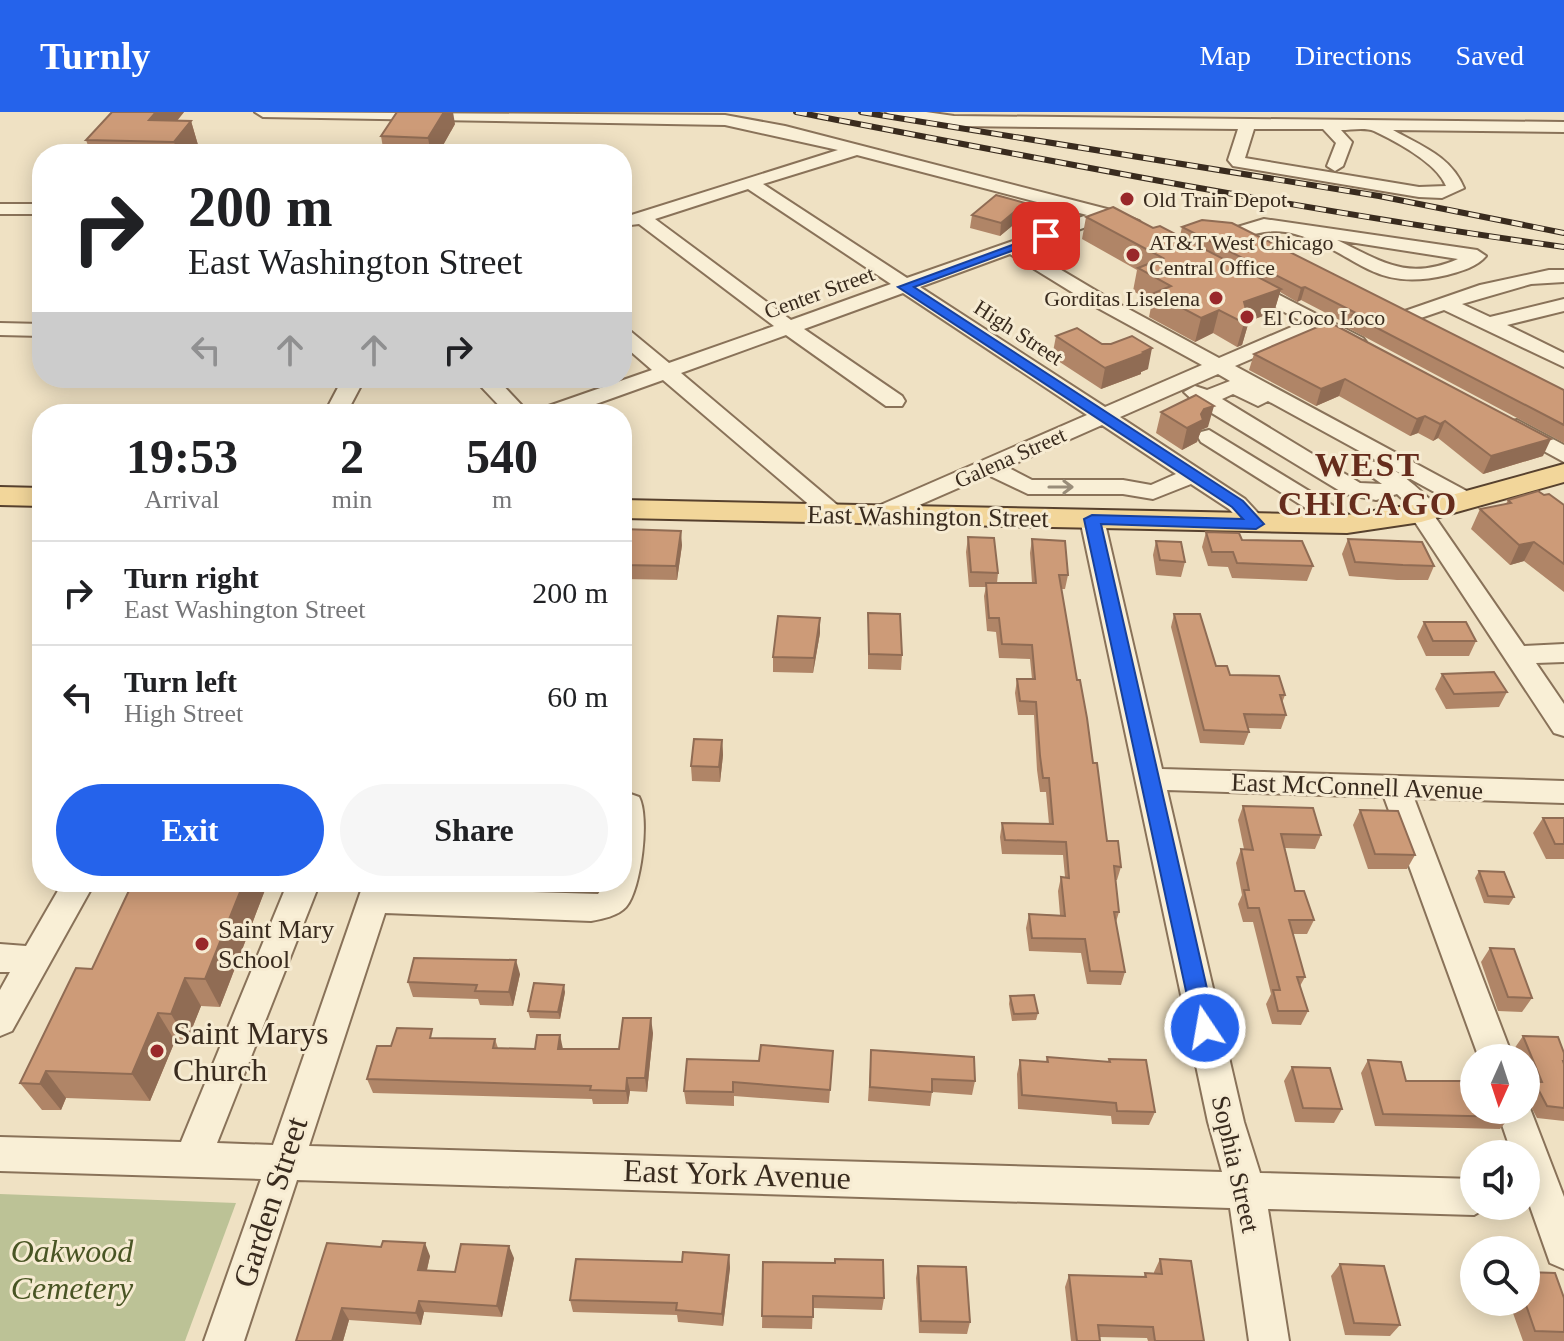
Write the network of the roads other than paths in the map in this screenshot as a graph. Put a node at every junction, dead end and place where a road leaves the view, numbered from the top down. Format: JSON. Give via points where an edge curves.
{"nodes":[{"id":1,"x":263,"y":112,"type":"edge"},
{"id":2,"x":894,"y":112,"type":"edge"},
{"id":3,"x":508,"y":114,"type":"edge"},
{"id":4,"x":1098,"y":117,"type":"edge"},
{"id":5,"x":1290,"y":118,"type":"edge"},
{"id":6,"x":1244,"y":124,"type":"junction"},
{"id":7,"x":1328,"y":125,"type":"junction"},
{"id":8,"x":1376,"y":125,"type":"junction"},
{"id":9,"x":1563,"y":139,"type":"edge"},
{"id":10,"x":855,"y":150,"type":"junction"},
{"id":11,"x":1335,"y":166,"type":"dead end"},
{"id":12,"x":751,"y":184,"type":"junction"},
{"id":13,"x":0,"y":209,"type":"edge"},
{"id":14,"x":32,"y":209,"type":"edge"},
{"id":15,"x":1105,"y":214,"type":"junction"},
{"id":16,"x":632,"y":220,"type":"edge"},
{"id":17,"x":632,"y":221,"type":"edge"},
{"id":18,"x":1299,"y":229,"type":"junction"},
{"id":19,"x":1147,"y":232,"type":"edge"},
{"id":20,"x":1268,"y":246,"type":"edge"},
{"id":21,"x":1012,"y":248,"type":"junction"},
{"id":22,"x":1224,"y":273,"type":"edge"},
{"id":23,"x":1564,"y":276,"type":"edge"},
{"id":24,"x":904,"y":287,"type":"junction"},
{"id":25,"x":1445,"y":303,"type":"junction"},
{"id":26,"x":1564,"y":305,"type":"edge"},
{"id":27,"x":1319,"y":322,"type":"junction"},
{"id":28,"x":1488,"y":324,"type":"junction"},
{"id":29,"x":789,"y":328,"type":"junction"},
{"id":30,"x":0,"y":329,"type":"edge"},
{"id":31,"x":32,"y":330,"type":"edge"},
{"id":32,"x":1437,"y":330,"type":"edge"},
{"id":33,"x":632,"y":343,"type":"edge"},
{"id":34,"x":1375,"y":352,"type":"edge"},
{"id":35,"x":1564,"y":361,"type":"edge"},
{"id":36,"x":1220,"y":365,"type":"junction"},
{"id":37,"x":666,"y":372,"type":"junction"},
{"id":38,"x":1180,"y":383,"type":"junction"},
{"id":39,"x":632,"y":384,"type":"edge"},
{"id":40,"x":494,"y":388,"type":"edge"},
{"id":41,"x":621,"y":388,"type":"edge"},
{"id":42,"x":894,"y":401,"type":"dead end"},
{"id":43,"x":509,"y":404,"type":"edge"},
{"id":44,"x":576,"y":404,"type":"edge"},
{"id":45,"x":1104,"y":415,"type":"junction"},
{"id":46,"x":1501,"y":419,"type":"edge"},
{"id":47,"x":1209,"y":437,"type":"dead end"},
{"id":48,"x":1564,"y":455,"type":"edge"},
{"id":49,"x":989,"y":466,"type":"junction"},
{"id":50,"x":1185,"y":469,"type":"junction"},
{"id":51,"x":1564,"y":473,"type":"edge"},
{"id":52,"x":0,"y":496,"type":"edge"},
{"id":53,"x":32,"y":497,"type":"edge"},
{"id":54,"x":1466,"y":500,"type":"junction"},
{"id":55,"x":632,"y":509,"type":"edge"},
{"id":56,"x":1425,"y":512,"type":"junction"},
{"id":57,"x":834,"y":514,"type":"junction"},
{"id":58,"x":877,"y":515,"type":"junction"},
{"id":59,"x":1092,"y":519,"type":"junction"},
{"id":60,"x":1256,"y":524,"type":"junction"},
{"id":61,"x":1347,"y":524,"type":"junction"},
{"id":62,"x":1564,"y":653,"type":"edge"},
{"id":63,"x":1516,"y":655,"type":"junction"},
{"id":64,"x":1564,"y":726,"type":"edge"},
{"id":65,"x":1150,"y":779,"type":"junction"},
{"id":66,"x":1395,"y":788,"type":"junction"},
{"id":67,"x":1564,"y":792,"type":"edge"},
{"id":68,"x":74,"y":892,"type":"edge"},
{"id":69,"x":300,"y":892,"type":"edge"},
{"id":70,"x":376,"y":892,"type":"edge"},
{"id":71,"x":460,"y":892,"type":"edge"},
{"id":72,"x":618,"y":892,"type":"edge"},
{"id":73,"x":0,"y":958,"type":"edge"},
{"id":74,"x":37,"y":960,"type":"junction"},
{"id":75,"x":0,"y":1021,"type":"edge"},
{"id":76,"x":1491,"y":1044,"type":"edge"},
{"id":77,"x":1520,"y":1124,"type":"edge"},
{"id":78,"x":0,"y":1154,"type":"edge"},
{"id":79,"x":193,"y":1158,"type":"junction"},
{"id":80,"x":283,"y":1161,"type":"junction"},
{"id":81,"x":1246,"y":1189,"type":"junction"},
{"id":82,"x":1460,"y":1197,"type":"edge"},
{"id":83,"x":1546,"y":1200,"type":"edge"},
{"id":84,"x":1564,"y":1250,"type":"edge"},
{"id":85,"x":224,"y":1341,"type":"edge"},
{"id":86,"x":1269,"y":1341,"type":"edge"}],
"edges":[{"from":1,"to":3,"type":"street"},
{"from":2,"to":4,"type":"street","via":[[954,121]]},
{"from":3,"to":10,"type":"street","via":[[725,120]]},
{"from":4,"to":6,"type":"street"},
{"from":5,"to":6,"type":"street"},
{"from":5,"to":7,"type":"street"},
{"from":6,"to":8,"type":"street","via":[[1239,162],[1419,192],[1455,188],[1434,161]]},
{"from":7,"to":8,"type":"street"},
{"from":7,"to":11,"type":"street","via":[[1344,142]]},
{"from":8,"to":9,"type":"street","via":[[1535,127]]},
{"from":10,"to":12,"type":"street"},
{"from":10,"to":15,"type":"street"},
{"from":12,"to":16,"type":"street"},
{"from":12,"to":24,"type":"street","name":"High Street"},
{"from":13,"to":14,"type":"street"},
{"from":15,"to":19,"type":"street"},
{"from":15,"to":21,"type":"street","name":"Center Street"},
{"from":17,"to":29,"type":"street"},
{"from":18,"to":18,"type":"street","via":[[1373,241],[1477,256],[1466,264],[1392,274]]},
{"from":18,"to":20,"type":"street","via":[[1264,224],[1231,228]]},
{"from":21,"to":24,"type":"street","name":"Center Street"},
{"from":21,"to":36,"type":"street"},
{"from":22,"to":27,"type":"street"},
{"from":23,"to":25,"type":"street","via":[[1546,275]]},
{"from":24,"to":29,"type":"street","name":"Center Street"},
{"from":24,"to":45,"type":"street","name":"High Street"},
{"from":25,"to":28,"type":"street"},
{"from":25,"to":32,"type":"street","via":[[1402,313]]},
{"from":26,"to":28,"type":"street"},
{"from":27,"to":34,"type":"street"},
{"from":27,"to":36,"type":"street","name":"Galena Street"},
{"from":28,"to":35,"type":"street"},
{"from":29,"to":37,"type":"street","name":"Center Street"},
{"from":29,"to":42,"type":"street"},
{"from":30,"to":31,"type":"street"},
{"from":33,"to":37,"type":"street"},
{"from":36,"to":38,"type":"street","name":"Galena Street"},
{"from":36,"to":54,"type":"street"},
{"from":37,"to":39,"type":"street","name":"Center Street"},
{"from":37,"to":57,"type":"street"},
{"from":38,"to":45,"type":"street","name":"Galena Street","via":[[1154,403]]},
{"from":38,"to":56,"type":"street","via":[[1353,489],[1376,493],[1401,486]]},
{"from":40,"to":43,"type":"street"},
{"from":41,"to":44,"type":"street","name":"Center Street"},
{"from":45,"to":49,"type":"street","name":"Galena Street"},
{"from":45,"to":50,"type":"street","name":"High Street"},
{"from":46,"to":48,"type":"street"},
{"from":47,"to":61,"type":"street"},
{"from":49,"to":50,"type":"street","one_way":true,"via":[[1028,487],[1153,492]]},
{"from":49,"to":58,"type":"street","name":"Galena Street"},
{"from":50,"to":60,"type":"street","name":"High Street","via":[[1237,504]]},
{"from":51,"to":54,"type":"main road","name":"East Washington Street"},
{"from":52,"to":53,"type":"main road"},
{"from":54,"to":56,"type":"main road","name":"East Washington Street"},
{"from":55,"to":57,"type":"main road","name":"East Washington Street"},
{"from":56,"to":61,"type":"main road","name":"East Washington Street"},
{"from":56,"to":63,"type":"street"},
{"from":57,"to":58,"type":"main road","name":"East Washington Street"},
{"from":58,"to":59,"type":"main road","name":"East Washington Street"},
{"from":59,"to":60,"type":"main road","name":"East Washington Street"},
{"from":59,"to":65,"type":"street","name":"Sophia Street"},
{"from":60,"to":61,"type":"main road","name":"East Washington Street"},
{"from":62,"to":63,"type":"street"},
{"from":63,"to":64,"type":"street"},
{"from":65,"to":66,"type":"street","name":"East McConnell Avenue"},
{"from":65,"to":81,"type":"street","name":"Sophia Street","via":[[1226,1122]]},
{"from":66,"to":67,"type":"street","name":"East McConnell Avenue"},
{"from":66,"to":76,"type":"street"},
{"from":68,"to":74,"type":"street"},
{"from":69,"to":79,"type":"street"},
{"from":70,"to":80,"type":"street","name":"Garden Street"},
{"from":71,"to":72,"type":"street","via":[[591,908],[606,906]]},
{"from":73,"to":74,"type":"street"},
{"from":74,"to":75,"type":"street"},
{"from":77,"to":83,"type":"street"},
{"from":78,"to":79,"type":"street","name":"East York Avenue"},
{"from":79,"to":80,"type":"street","name":"East York Avenue"},
{"from":80,"to":81,"type":"street","name":"East York Avenue"},
{"from":80,"to":85,"type":"street","name":"Garden Street"},
{"from":81,"to":82,"type":"street","name":"East York Avenue"},
{"from":81,"to":86,"type":"street","name":"Sophia Street"},
{"from":83,"to":84,"type":"street"}]}
